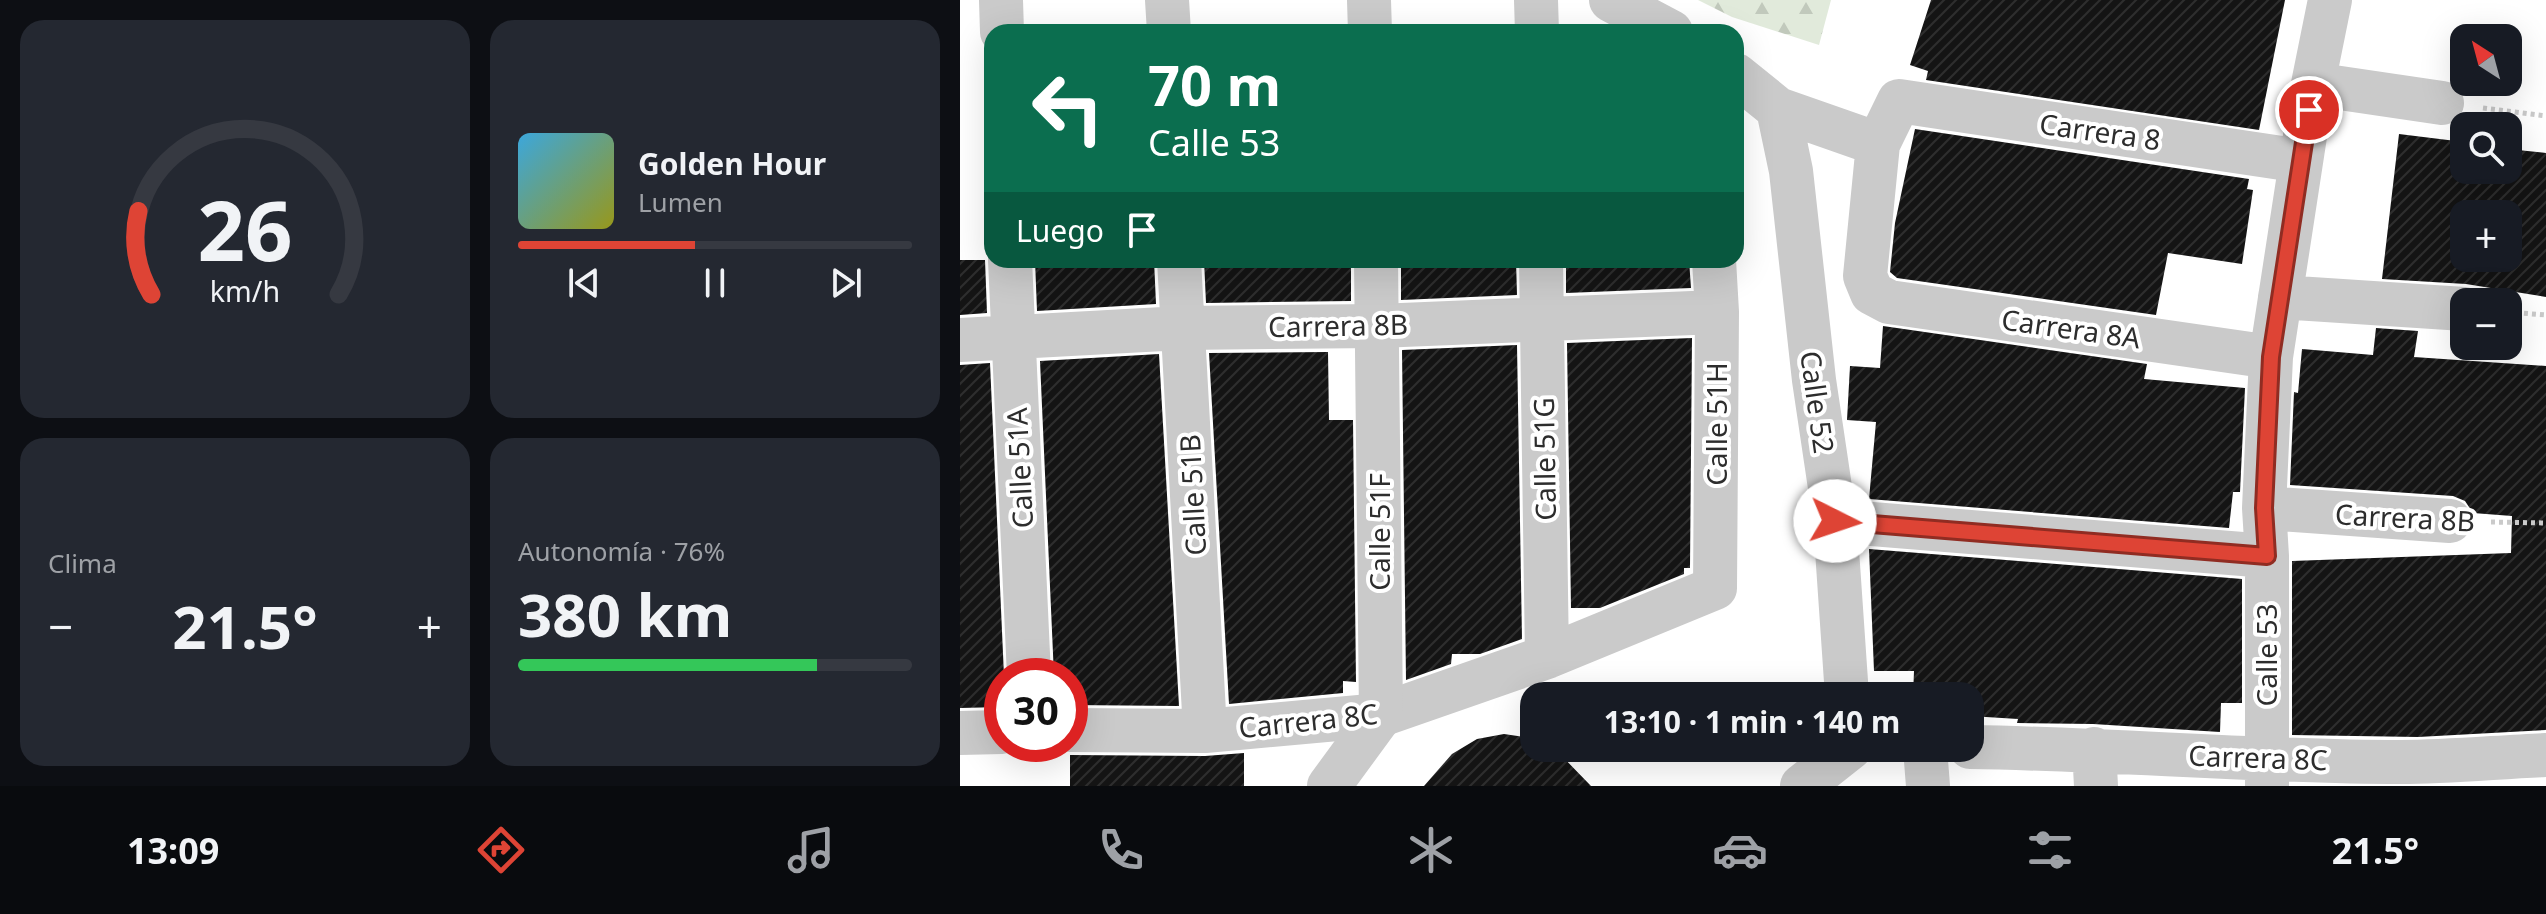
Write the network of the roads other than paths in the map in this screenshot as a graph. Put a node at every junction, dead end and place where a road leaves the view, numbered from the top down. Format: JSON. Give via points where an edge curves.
{"nodes":[{"id":1,"x":1001,"y":0,"type":"edge"},
{"id":2,"x":1167,"y":0,"type":"edge"},
{"id":3,"x":1369,"y":0,"type":"edge"},
{"id":4,"x":1536,"y":0,"type":"edge"},
{"id":5,"x":1611,"y":0,"type":"edge"},
{"id":6,"x":2330,"y":0,"type":"edge"},
{"id":7,"x":1002,"y":24,"type":"edge"},
{"id":8,"x":1168,"y":24,"type":"edge"},
{"id":9,"x":1370,"y":24,"type":"edge"},
{"id":10,"x":1537,"y":24,"type":"edge"},
{"id":11,"x":1656,"y":24,"type":"edge"},
{"id":12,"x":1744,"y":81,"type":"edge"},
{"id":13,"x":2313,"y":84,"type":"junction"},
{"id":14,"x":2442,"y":103,"type":"road end"},
{"id":15,"x":1778,"y":109,"type":"junction"},
{"id":16,"x":1878,"y":144,"type":"junction"},
{"id":17,"x":2301,"y":161,"type":"junction"},
{"id":18,"x":1010,"y":268,"type":"edge"},
{"id":19,"x":1179,"y":268,"type":"edge"},
{"id":20,"x":1376,"y":268,"type":"edge"},
{"id":21,"x":1541,"y":268,"type":"edge"},
{"id":22,"x":1714,"y":268,"type":"edge"},
{"id":23,"x":2280,"y":297,"type":"junction"},
{"id":24,"x":2450,"y":308,"type":"edge"},
{"id":25,"x":1717,"y":312,"type":"junction"},
{"id":26,"x":1542,"y":317,"type":"junction"},
{"id":27,"x":1378,"y":326,"type":"junction"},
{"id":28,"x":1182,"y":328,"type":"junction"},
{"id":29,"x":1013,"y":339,"type":"junction"},
{"id":30,"x":960,"y":340,"type":"edge"},
{"id":31,"x":2271,"y":357,"type":"junction"},
{"id":32,"x":2264,"y":508,"type":"junction"},
{"id":33,"x":1835,"y":521,"type":"junction"},
{"id":34,"x":2450,"y":521,"type":"road end"},
{"id":35,"x":2267,"y":556,"type":"junction"},
{"id":36,"x":1715,"y":588,"type":"joint"},
{"id":37,"x":1547,"y":657,"type":"junction"},
{"id":38,"x":1028,"y":658,"type":"edge"},
{"id":39,"x":1846,"y":682,"type":"edge"},
{"id":40,"x":1381,"y":715,"type":"junction"},
{"id":41,"x":1088,"y":730,"type":"edge"},
{"id":42,"x":1205,"y":731,"type":"junction"},
{"id":43,"x":984,"y":732,"type":"edge"},
{"id":44,"x":960,"y":733,"type":"edge"},
{"id":45,"x":1984,"y":749,"type":"edge"},
{"id":46,"x":2546,"y":755,"type":"edge"},
{"id":47,"x":1832,"y":762,"type":"edge"},
{"id":48,"x":1926,"y":762,"type":"edge"},
{"id":49,"x":2095,"y":768,"type":"edge"},
{"id":50,"x":2266,"y":773,"type":"edge"},
{"id":51,"x":1329,"y":786,"type":"edge"},
{"id":52,"x":1802,"y":786,"type":"edge"},
{"id":53,"x":1928,"y":786,"type":"edge"}],
"edges":[{"from":1,"to":7,"type":"street"},
{"from":2,"to":8,"type":"street"},
{"from":3,"to":9,"type":"street"},
{"from":4,"to":10,"type":"street"},
{"from":5,"to":11,"type":"street"},
{"from":6,"to":13,"type":"street","name":"Calle 53"},
{"from":12,"to":15,"type":"street"},
{"from":13,"to":14,"type":"street"},
{"from":13,"to":17,"type":"street","name":"Calle 53"},
{"from":15,"to":16,"type":"street"},
{"from":15,"to":33,"type":"street","name":"Calle 52","via":[[1791,171]]},
{"from":16,"to":17,"type":"street","name":"Carrera 8","via":[[1899,101]]},
{"from":16,"to":31,"type":"street","name":"Carrera 8A","via":[[1865,276],[1872,293],[1889,302]]},
{"from":17,"to":23,"type":"street","name":"Calle 53"},
{"from":18,"to":29,"type":"street","name":"Calle 51A"},
{"from":19,"to":28,"type":"street","name":"Calle 51B"},
{"from":20,"to":27,"type":"street","name":"Calle 51F"},
{"from":21,"to":26,"type":"street","name":"Calle 51G"},
{"from":22,"to":25,"type":"street","name":"Calle 51H"},
{"from":23,"to":24,"type":"street"},
{"from":23,"to":31,"type":"street","name":"Calle 53"},
{"from":25,"to":26,"type":"street","name":"Carrera 8B"},
{"from":25,"to":36,"type":"street","name":"Calle 51H"},
{"from":26,"to":27,"type":"street","name":"Carrera 8B"},
{"from":26,"to":37,"type":"street","name":"Calle 51G"},
{"from":27,"to":28,"type":"street","name":"Carrera 8B"},
{"from":27,"to":40,"type":"street","name":"Calle 51F"},
{"from":28,"to":29,"type":"street","name":"Carrera 8B"},
{"from":28,"to":42,"type":"street","name":"Calle 51B"},
{"from":29,"to":30,"type":"street","name":"Carrera 8B"},
{"from":29,"to":38,"type":"street","name":"Calle 51A"},
{"from":31,"to":32,"type":"street","name":"Calle 53"},
{"from":32,"to":34,"type":"street","name":"Carrera 8B"},
{"from":32,"to":35,"type":"street","name":"Calle 53"},
{"from":33,"to":35,"type":"street"},
{"from":33,"to":39,"type":"street","name":"Calle 52"},
{"from":35,"to":50,"type":"street","name":"Calle 53"},
{"from":36,"to":37,"type":"street","name":"Carrera 8C"},
{"from":37,"to":40,"type":"street","name":"Carrera 8C"},
{"from":40,"to":42,"type":"street","name":"Carrera 8C"},
{"from":40,"to":51,"type":"street"},
{"from":41,"to":42,"type":"street","name":"Carrera 8C"},
{"from":43,"to":44,"type":"street"},
{"from":45,"to":49,"type":"street","name":"Carrera 8C"},
{"from":46,"to":50,"type":"street","name":"Carrera 8C"},
{"from":47,"to":52,"type":"street"},
{"from":48,"to":53,"type":"street"},
{"from":49,"to":50,"type":"street","name":"Carrera 8C"}]}
